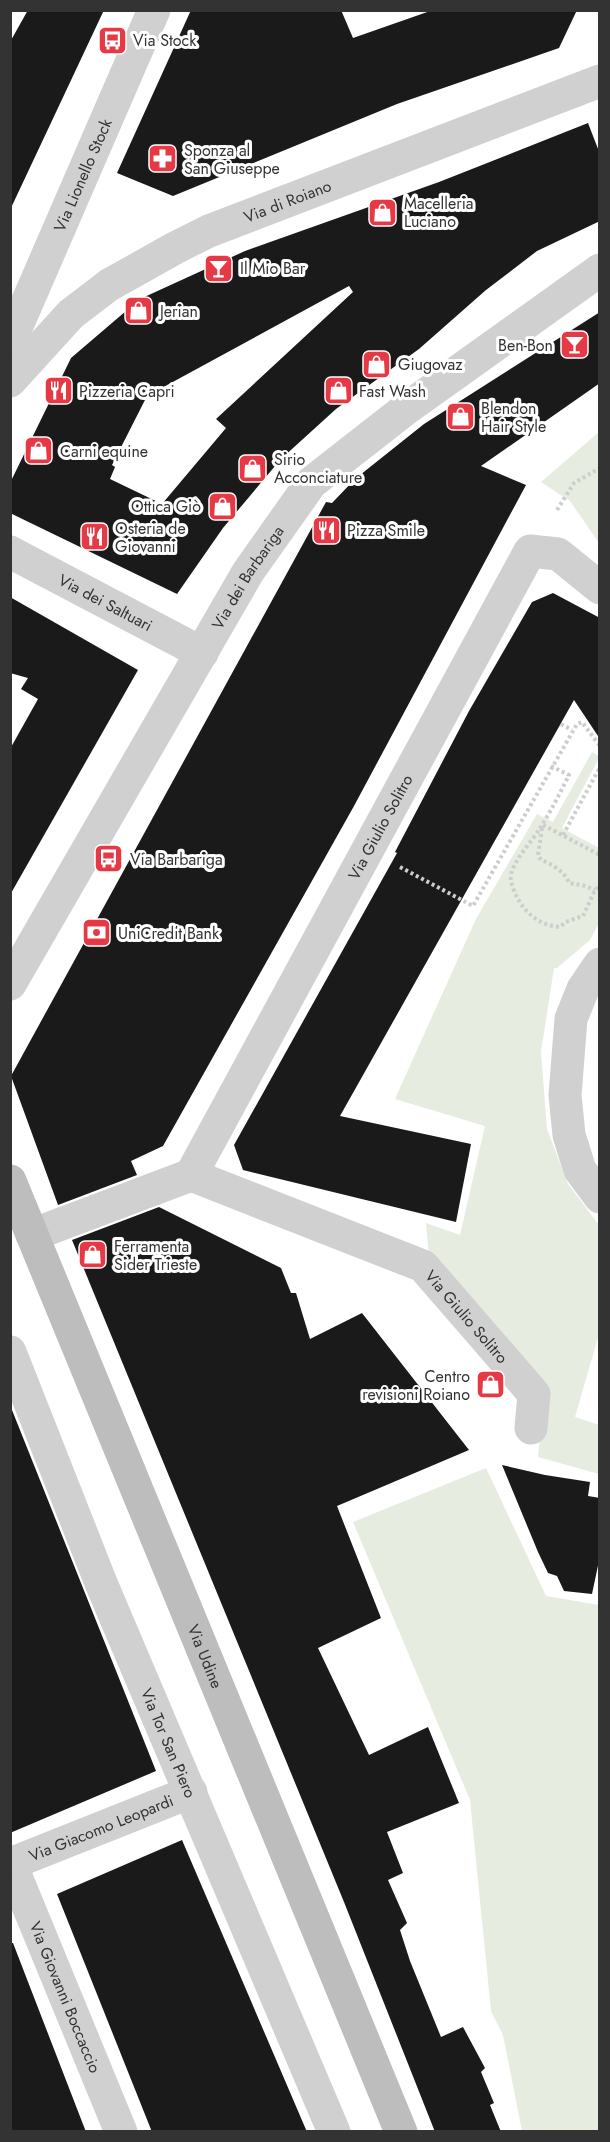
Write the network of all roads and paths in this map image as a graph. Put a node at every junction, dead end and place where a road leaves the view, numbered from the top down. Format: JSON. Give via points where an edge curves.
{"nodes":[{"id":1,"x":154,"y":10,"type":"edge"},
{"id":2,"x":600,"y":81,"type":"edge"},
{"id":3,"x":600,"y":270,"type":"edge"},
{"id":4,"x":10,"y":342,"type":"edge"},
{"id":5,"x":10,"y":381,"type":"edge"},
{"id":6,"x":600,"y":468,"type":"edge"},
{"id":7,"x":557,"y":510,"type":"dead end"},
{"id":8,"x":10,"y":552,"type":"edge"},
{"id":9,"x":600,"y":588,"type":"edge"},
{"id":10,"x":202,"y":653,"type":"junction"},
{"id":11,"x":561,"y":724,"type":"dead end"},
{"id":12,"x":572,"y":730,"type":"junction"},
{"id":13,"x":600,"y":746,"type":"edge"},
{"id":14,"x":551,"y":766,"type":"junction"},
{"id":15,"x":600,"y":767,"type":"edge"},
{"id":16,"x":543,"y":825,"type":"junction"},
{"id":17,"x":563,"y":836,"type":"junction"},
{"id":18,"x":600,"y":855,"type":"edge"},
{"id":19,"x":392,"y":863,"type":"dead end"},
{"id":20,"x":600,"y":886,"type":"edge"},
{"id":21,"x":595,"y":890,"type":"junction"},
{"id":22,"x":600,"y":964,"type":"edge"},
{"id":23,"x":10,"y":984,"type":"edge"},
{"id":24,"x":191,"y":1175,"type":"junction"},
{"id":25,"x":10,"y":1181,"type":"edge"},
{"id":26,"x":600,"y":1197,"type":"edge"},
{"id":27,"x":33,"y":1235,"type":"junction"},
{"id":28,"x":10,"y":1352,"type":"edge"},
{"id":29,"x":17,"y":1387,"type":"edge"},
{"id":30,"x":531,"y":1428,"type":"dead end"},
{"id":31,"x":191,"y":1792,"type":"junction"},
{"id":32,"x":11,"y":1863,"type":"edge"},
{"id":33,"x":121,"y":2132,"type":"edge"},
{"id":34,"x":334,"y":2132,"type":"edge"},
{"id":35,"x":401,"y":2132,"type":"edge"}],
"edges":[{"from":1,"to":4,"type":"street","name":"Via Lionello Stock"},
{"from":2,"to":5,"type":"street","name":"Via di Roiano","via":[[209,231],[175,248],[109,285],[72,314]]},
{"from":3,"to":10,"type":"street","name":"Via dei Barbariga","via":[[407,408],[311,483],[248,572]]},
{"from":6,"to":7,"type":"path","via":[[574,483]]},
{"from":8,"to":10,"type":"street","name":"Via dei Saltuari"},
{"from":9,"to":24,"type":"street","name":"Via Giulio Solitro","via":[[558,554],[530,551]]},
{"from":10,"to":23,"type":"street","name":"Via dei Barbariga"},
{"from":11,"to":12,"type":"path"},
{"from":12,"to":13,"type":"path","via":[[582,722]]},
{"from":12,"to":14,"type":"path"},
{"from":14,"to":16,"type":"path","via":[[569,775]]},
{"from":14,"to":19,"type":"path","via":[[473,906]]},
{"from":15,"to":17,"type":"path"},
{"from":16,"to":17,"type":"path"},
{"from":16,"to":21,"type":"path","via":[[538,855],[541,860],[552,864],[569,883]]},
{"from":16,"to":21,"type":"path","via":[[511,874],[521,906],[540,921],[560,927],[583,916]]},
{"from":17,"to":18,"type":"path"},
{"from":20,"to":21,"type":"path"},
{"from":22,"to":26,"type":"street","via":[[583,989],[571,1019],[565,1095],[571,1144],[580,1170]]},
{"from":24,"to":27,"type":"street"},
{"from":24,"to":30,"type":"street","name":"Via Giulio Solitro","via":[[423,1266],[534,1394]]},
{"from":25,"to":27,"type":"main road","name":"Via Udine"},
{"from":27,"to":35,"type":"main road","name":"Via Udine"},
{"from":28,"to":29,"type":"street","name":"Via Tor San Piero"},
{"from":29,"to":31,"type":"street","name":"Via Tor San Piero"},
{"from":31,"to":32,"type":"street","name":"Via Giacomo Leopardi"},
{"from":31,"to":34,"type":"street","name":"Via Tor San Piero"},
{"from":32,"to":33,"type":"street","name":"Via Giovanni Boccaccio"}]}
